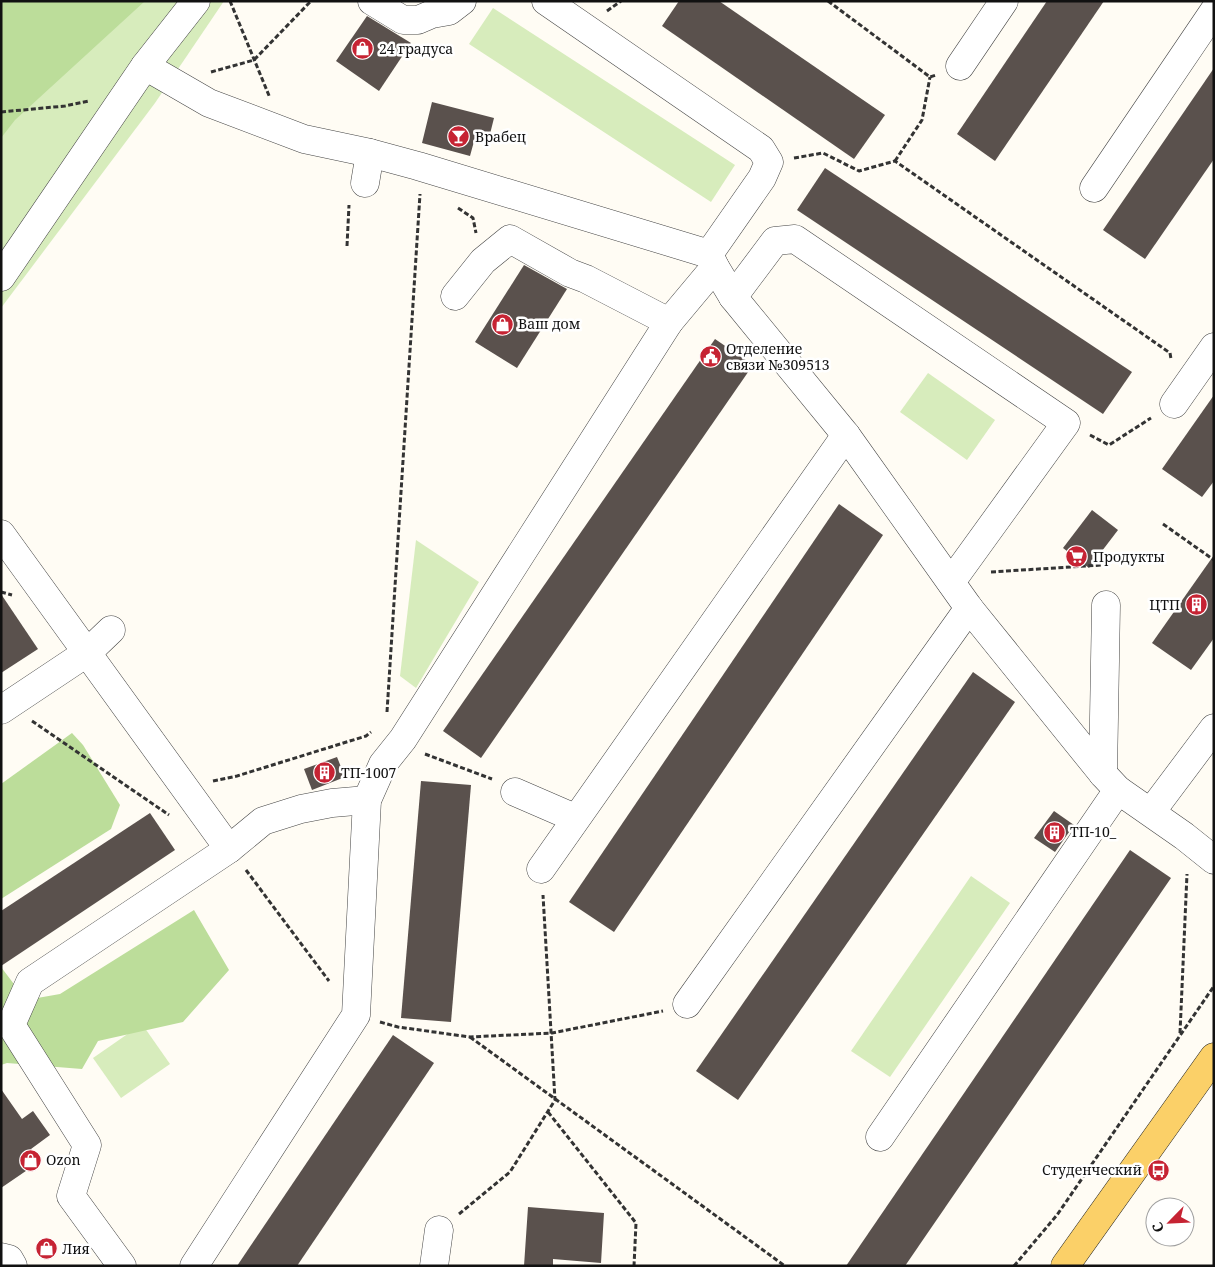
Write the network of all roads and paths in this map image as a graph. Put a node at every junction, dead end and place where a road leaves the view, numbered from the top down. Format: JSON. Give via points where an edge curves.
{"nodes":[{"id":1,"x":196,"y":1,"type":"edge"},
{"id":2,"x":230,"y":1,"type":"edge"},
{"id":3,"x":311,"y":1,"type":"edge"},
{"id":4,"x":372,"y":1,"type":"edge"},
{"id":5,"x":462,"y":1,"type":"edge"},
{"id":6,"x":546,"y":1,"type":"edge"},
{"id":7,"x":828,"y":1,"type":"edge"},
{"id":8,"x":1004,"y":1,"type":"edge"},
{"id":9,"x":1214,"y":11,"type":"edge"},
{"id":10,"x":254,"y":60,"type":"junction"},
{"id":11,"x":145,"y":66,"type":"junction"},
{"id":12,"x":960,"y":66,"type":"joint"},
{"id":13,"x":930,"y":77,"type":"junction"},
{"id":14,"x":174,"y":83,"type":"junction"},
{"id":15,"x":126,"y":93,"type":"junction"},
{"id":16,"x":1,"y":112,"type":"edge"},
{"id":17,"x":283,"y":131,"type":"junction"},
{"id":18,"x":370,"y":153,"type":"junction"},
{"id":19,"x":895,"y":161,"type":"junction"},
{"id":20,"x":769,"y":162,"type":"junction"},
{"id":21,"x":418,"y":166,"type":"junction"},
{"id":22,"x":365,"y":183,"type":"dead end"},
{"id":23,"x":1094,"y":188,"type":"dead end"},
{"id":24,"x":450,"y":203,"type":"dead end"},
{"id":25,"x":712,"y":260,"type":"junction"},
{"id":26,"x":482,"y":261,"type":"junction"},
{"id":27,"x":1,"y":277,"type":"edge"},
{"id":28,"x":454,"y":296,"type":"dead end"},
{"id":29,"x":733,"y":297,"type":"junction"},
{"id":30,"x":669,"y":322,"type":"junction"},
{"id":31,"x":1214,"y":347,"type":"edge"},
{"id":32,"x":1171,"y":361,"type":"dead end"},
{"id":33,"x":1174,"y":404,"type":"joint"},
{"id":34,"x":846,"y":435,"type":"junction"},
{"id":35,"x":1109,"y":445,"type":"dead end"},
{"id":36,"x":1164,"y":524,"type":"dead end"},
{"id":37,"x":1,"y":534,"type":"edge"},
{"id":38,"x":1214,"y":560,"type":"edge"},
{"id":39,"x":1102,"y":565,"type":"dead end"},
{"id":40,"x":954,"y":578,"type":"junction"},
{"id":41,"x":1106,"y":605,"type":"dead end"},
{"id":42,"x":969,"y":608,"type":"junction"},
{"id":43,"x":111,"y":630,"type":"dead end"},
{"id":44,"x":88,"y":652,"type":"junction"},
{"id":45,"x":5,"y":707,"type":"edge"},
{"id":46,"x":1214,"y":728,"type":"edge"},
{"id":47,"x":372,"y":731,"type":"dead end"},
{"id":48,"x":403,"y":740,"type":"junction"},
{"id":49,"x":487,"y":776,"type":"dead end"},
{"id":50,"x":1110,"y":782,"type":"junction"},
{"id":51,"x":184,"y":786,"type":"junction"},
{"id":52,"x":515,"y":792,"type":"dead end"},
{"id":53,"x":366,"y":800,"type":"junction"},
{"id":54,"x":1151,"y":812,"type":"junction"},
{"id":55,"x":576,"y":818,"type":"junction"},
{"id":56,"x":174,"y":819,"type":"dead end"},
{"id":57,"x":1184,"y":836,"type":"junction"},
{"id":58,"x":229,"y":849,"type":"junction"},
{"id":59,"x":1214,"y":860,"type":"edge"},
{"id":60,"x":541,"y":869,"type":"joint"},
{"id":61,"x":1214,"y":986,"type":"edge"},
{"id":62,"x":687,"y":1004,"type":"joint"},
{"id":63,"x":356,"y":1015,"type":"junction"},
{"id":64,"x":552,"y":1033,"type":"junction"},
{"id":65,"x":1180,"y":1033,"type":"junction"},
{"id":66,"x":470,"y":1037,"type":"junction"},
{"id":67,"x":1214,"y":1057,"type":"edge"},
{"id":68,"x":555,"y":1100,"type":"junction"},
{"id":69,"x":548,"y":1112,"type":"junction"},
{"id":70,"x":880,"y":1137,"type":"dead end"},
{"id":71,"x":439,"y":1230,"type":"joint"},
{"id":72,"x":1,"y":1257,"type":"edge"},
{"id":73,"x":13,"y":1266,"type":"edge"},
{"id":74,"x":122,"y":1266,"type":"edge"},
{"id":75,"x":194,"y":1266,"type":"edge"},
{"id":76,"x":434,"y":1266,"type":"edge"},
{"id":77,"x":634,"y":1266,"type":"edge"},
{"id":78,"x":784,"y":1266,"type":"edge"},
{"id":79,"x":1014,"y":1266,"type":"edge"},
{"id":80,"x":1065,"y":1266,"type":"edge"}],
"edges":[{"from":1,"to":11,"type":"lane"},
{"from":2,"to":10,"type":"path"},
{"from":3,"to":10,"type":"path"},
{"from":4,"to":5,"type":"lane","via":[[403,20],[418,20],[449,11]]},
{"from":6,"to":20,"type":"lane","via":[[761,149]]},
{"from":7,"to":13,"type":"path"},
{"from":8,"to":12,"type":"lane"},
{"from":9,"to":23,"type":"lane"},
{"from":10,"to":14,"type":"path"},
{"from":10,"to":17,"type":"path"},
{"from":11,"to":14,"type":"lane"},
{"from":11,"to":15,"type":"lane"},
{"from":12,"to":13,"type":"path"},
{"from":13,"to":19,"type":"path","via":[[922,120]]},
{"from":14,"to":17,"type":"lane","via":[[209,102]]},
{"from":15,"to":16,"type":"path","via":[[65,106]]},
{"from":15,"to":27,"type":"lane"},
{"from":17,"to":18,"type":"lane"},
{"from":18,"to":21,"type":"lane"},
{"from":18,"to":22,"type":"lane"},
{"from":19,"to":20,"type":"path","via":[[860,171],[824,153]]},
{"from":19,"to":32,"type":"path","via":[[1170,353]]},
{"from":20,"to":25,"type":"lane"},
{"from":21,"to":25,"type":"lane"},
{"from":21,"to":48,"type":"path","via":[[421,182],[386,721]]},
{"from":24,"to":26,"type":"path","via":[[473,218]]},
{"from":25,"to":29,"type":"lane"},
{"from":25,"to":30,"type":"lane"},
{"from":26,"to":28,"type":"lane"},
{"from":26,"to":30,"type":"lane","via":[[510,239]]},
{"from":29,"to":34,"type":"lane"},
{"from":29,"to":40,"type":"lane","via":[[775,241],[795,239],[1066,422]]},
{"from":30,"to":48,"type":"lane"},
{"from":31,"to":33,"type":"lane"},
{"from":33,"to":35,"type":"path"},
{"from":34,"to":40,"type":"lane"},
{"from":34,"to":55,"type":"lane"},
{"from":36,"to":38,"type":"path"},
{"from":37,"to":44,"type":"lane"},
{"from":39,"to":40,"type":"path"},
{"from":40,"to":42,"type":"lane"},
{"from":41,"to":50,"type":"lane"},
{"from":42,"to":50,"type":"lane"},
{"from":42,"to":62,"type":"lane"},
{"from":43,"to":44,"type":"lane"},
{"from":44,"to":45,"type":"lane"},
{"from":44,"to":51,"type":"lane"},
{"from":45,"to":56,"type":"path"},
{"from":46,"to":54,"type":"lane"},
{"from":47,"to":51,"type":"path","via":[[366,736],[237,776]]},
{"from":48,"to":49,"type":"path","via":[[424,754]]},
{"from":48,"to":53,"type":"lane","via":[[383,764]]},
{"from":50,"to":54,"type":"lane"},
{"from":50,"to":70,"type":"lane"},
{"from":51,"to":58,"type":"lane"},
{"from":52,"to":55,"type":"lane"},
{"from":53,"to":58,"type":"lane","via":[[301,809],[263,821]]},
{"from":53,"to":63,"type":"lane"},
{"from":54,"to":57,"type":"lane"},
{"from":55,"to":60,"type":"lane"},
{"from":57,"to":59,"type":"lane"},
{"from":57,"to":65,"type":"path","via":[[1187,865]]},
{"from":58,"to":63,"type":"path"},
{"from":58,"to":74,"type":"lane","via":[[30,982],[11,1025],[87,1145],[72,1196]]},
{"from":60,"to":64,"type":"path"},
{"from":61,"to":65,"type":"path"},
{"from":62,"to":64,"type":"path","via":[[648,1015]]},
{"from":63,"to":66,"type":"path","via":[[398,1027]]},
{"from":63,"to":75,"type":"lane"},
{"from":64,"to":66,"type":"path"},
{"from":64,"to":68,"type":"path"},
{"from":65,"to":79,"type":"path","via":[[1057,1215]]},
{"from":66,"to":68,"type":"path"},
{"from":67,"to":80,"type":"main road"},
{"from":68,"to":69,"type":"path"},
{"from":68,"to":78,"type":"path"},
{"from":69,"to":71,"type":"path","via":[[510,1172]]},
{"from":69,"to":77,"type":"path","via":[[636,1222]]},
{"from":71,"to":76,"type":"lane"},
{"from":72,"to":73,"type":"lane","via":[[9,1259]]}]}
